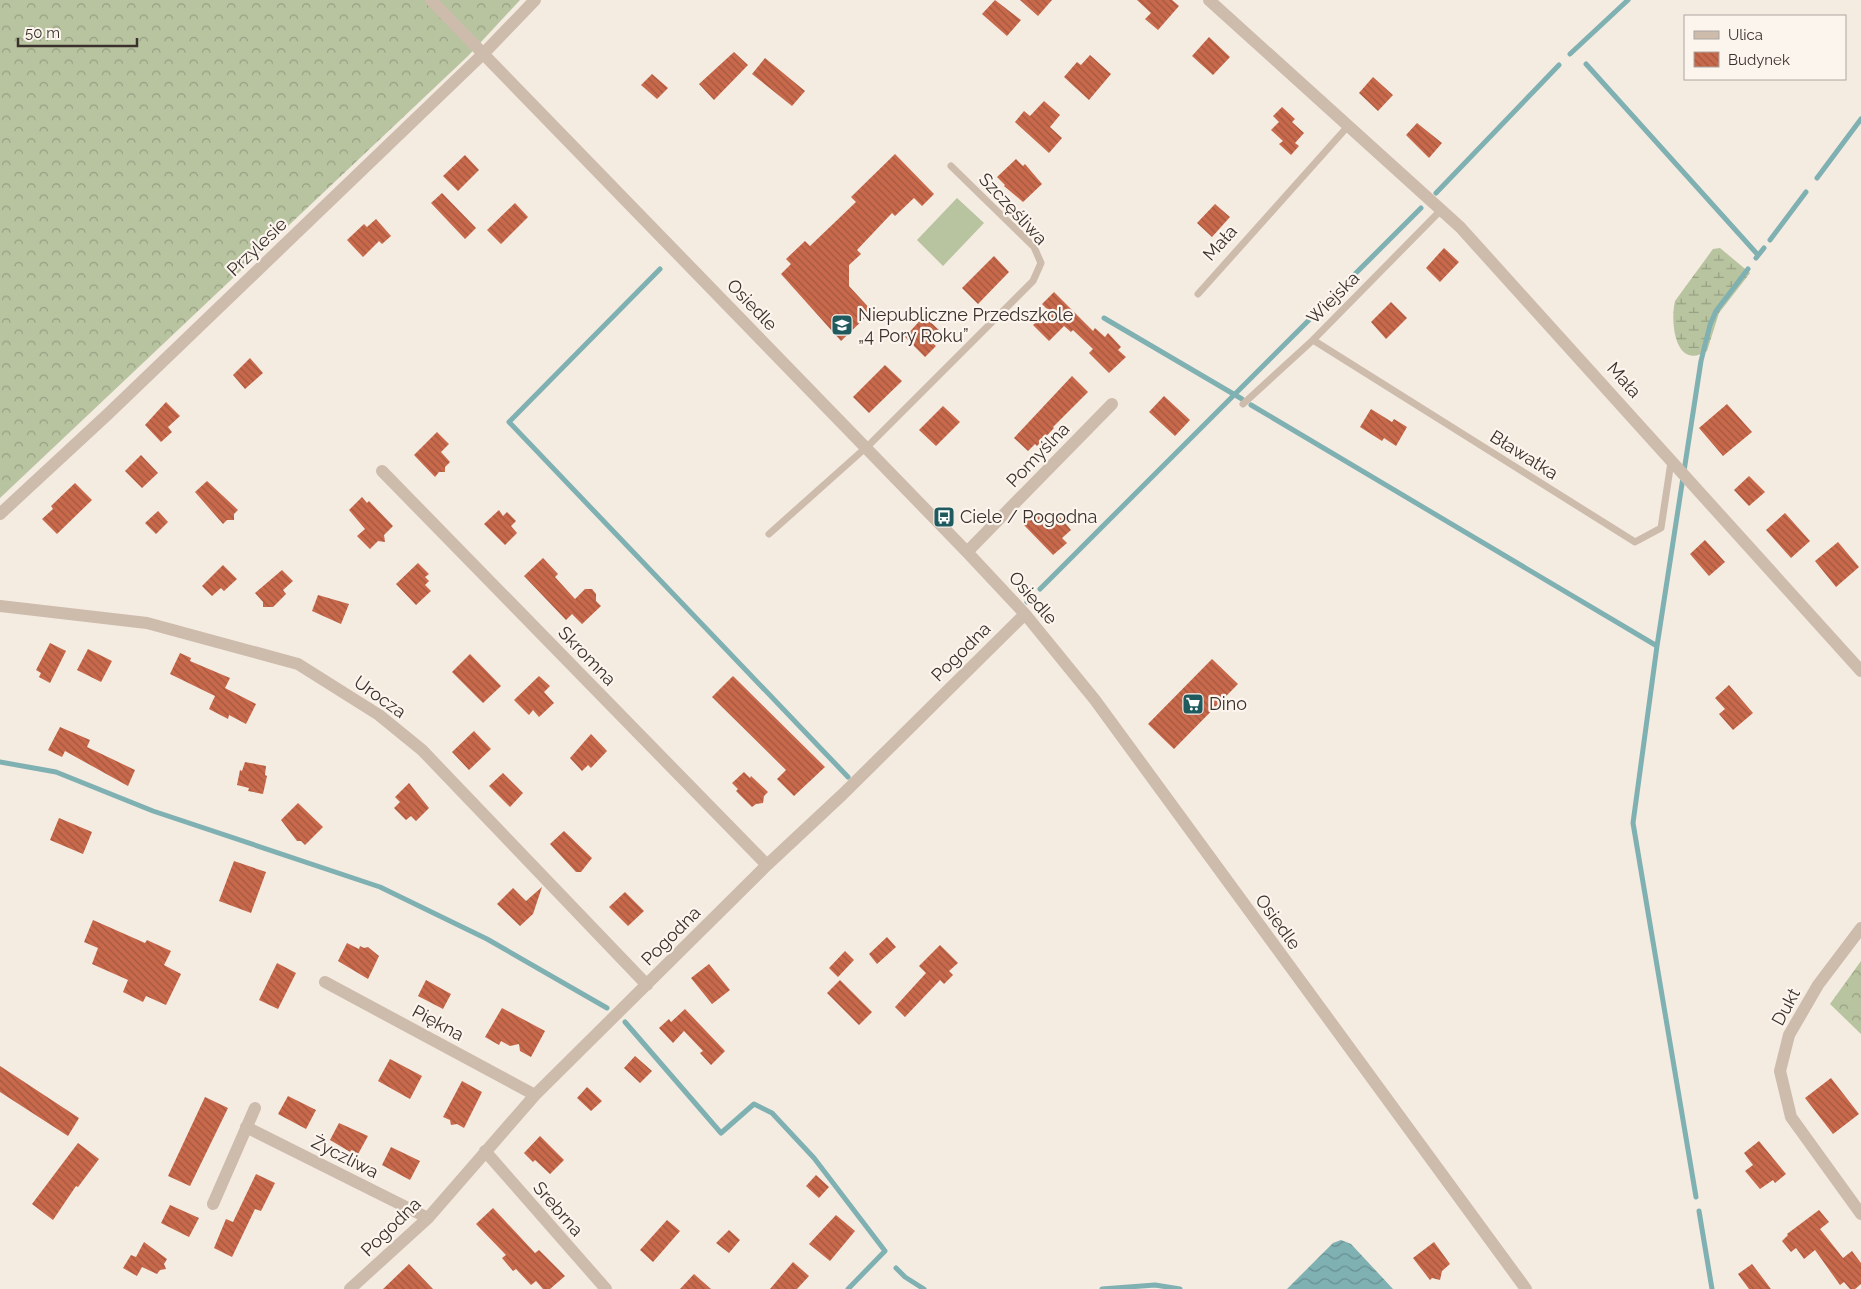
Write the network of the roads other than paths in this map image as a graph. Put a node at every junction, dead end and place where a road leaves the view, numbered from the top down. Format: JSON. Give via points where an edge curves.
{"nodes":[{"id":1,"x":431,"y":0,"type":"edge"},
{"id":2,"x":535,"y":0,"type":"edge"},
{"id":3,"x":1209,"y":0,"type":"edge"},
{"id":4,"x":484,"y":54,"type":"junction"},
{"id":5,"x":1348,"y":125,"type":"junction"},
{"id":6,"x":951,"y":166,"type":"dead end"},
{"id":7,"x":1442,"y":209,"type":"junction"},
{"id":8,"x":1198,"y":294,"type":"dead end"},
{"id":9,"x":1313,"y":340,"type":"junction"},
{"id":10,"x":1112,"y":404,"type":"dead end"},
{"id":11,"x":1243,"y":404,"type":"dead end"},
{"id":12,"x":867,"y":447,"type":"junction"},
{"id":13,"x":1672,"y":459,"type":"junction"},
{"id":14,"x":382,"y":471,"type":"dead end"},
{"id":15,"x":0,"y":514,"type":"edge"},
{"id":16,"x":768,"y":534,"type":"dead end"},
{"id":17,"x":967,"y":552,"type":"junction"},
{"id":18,"x":0,"y":606,"type":"edge"},
{"id":19,"x":1025,"y":614,"type":"junction"},
{"id":20,"x":1861,"y":671,"type":"edge"},
{"id":21,"x":766,"y":865,"type":"junction"},
{"id":22,"x":1861,"y":928,"type":"edge"},
{"id":23,"x":325,"y":982,"type":"dead end"},
{"id":24,"x":647,"y":985,"type":"junction"},
{"id":25,"x":535,"y":1095,"type":"junction"},
{"id":26,"x":255,"y":1108,"type":"dead end"},
{"id":27,"x":246,"y":1127,"type":"junction"},
{"id":28,"x":485,"y":1152,"type":"junction"},
{"id":29,"x":213,"y":1204,"type":"dead end"},
{"id":30,"x":1861,"y":1214,"type":"edge"},
{"id":31,"x":428,"y":1218,"type":"junction"},
{"id":32,"x":350,"y":1289,"type":"edge"},
{"id":33,"x":606,"y":1289,"type":"edge"},
{"id":34,"x":1526,"y":1289,"type":"edge"}],
"edges":[{"from":1,"to":4,"type":"street","name":"Osiedle"},
{"from":2,"to":4,"type":"street","name":"Przylesie"},
{"from":3,"to":5,"type":"street","name":"Mała"},
{"from":4,"to":12,"type":"street","name":"Osiedle"},
{"from":4,"to":15,"type":"street","name":"Przylesie"},
{"from":5,"to":7,"type":"street","name":"Mała"},
{"from":5,"to":8,"type":"lane","name":"Mała"},
{"from":6,"to":12,"type":"lane","name":"Szczęśliwa","via":[[1034,247],[1041,263],[1033,281]]},
{"from":7,"to":9,"type":"lane","name":"Wiejska"},
{"from":7,"to":13,"type":"street","name":"Mała"},
{"from":9,"to":11,"type":"lane","name":"Wiejska"},
{"from":9,"to":13,"type":"lane","name":"Bławatka","via":[[1635,542],[1661,528]]},
{"from":10,"to":17,"type":"street","name":"Pomyślna"},
{"from":12,"to":16,"type":"lane","name":"Szczęśliwa"},
{"from":12,"to":17,"type":"street","name":"Osiedle"},
{"from":13,"to":20,"type":"street","name":"Mała"},
{"from":14,"to":21,"type":"street","name":"Skromna"},
{"from":17,"to":19,"type":"street","name":"Osiedle"},
{"from":18,"to":24,"type":"street","name":"Urocza","via":[[147,623],[298,664],[379,715],[422,750]]},
{"from":19,"to":21,"type":"street","name":"Pogodna","via":[[843,794]]},
{"from":19,"to":34,"type":"street","name":"Osiedle","via":[[1095,700]]},
{"from":21,"to":24,"type":"street","name":"Pogodna"},
{"from":22,"to":30,"type":"street","name":"Dukt","via":[[1818,985],[1789,1035],[1780,1071],[1792,1117]]},
{"from":23,"to":25,"type":"street","name":"Piękna"},
{"from":24,"to":25,"type":"street","name":"Pogodna"},
{"from":25,"to":28,"type":"street","name":"Pogodna"},
{"from":26,"to":27,"type":"street"},
{"from":27,"to":29,"type":"street"},
{"from":27,"to":31,"type":"street","name":"Życzliwa"},
{"from":28,"to":31,"type":"street","name":"Pogodna"},
{"from":28,"to":33,"type":"street","name":"Srebrna"},
{"from":31,"to":32,"type":"street","name":"Pogodna"}]}
